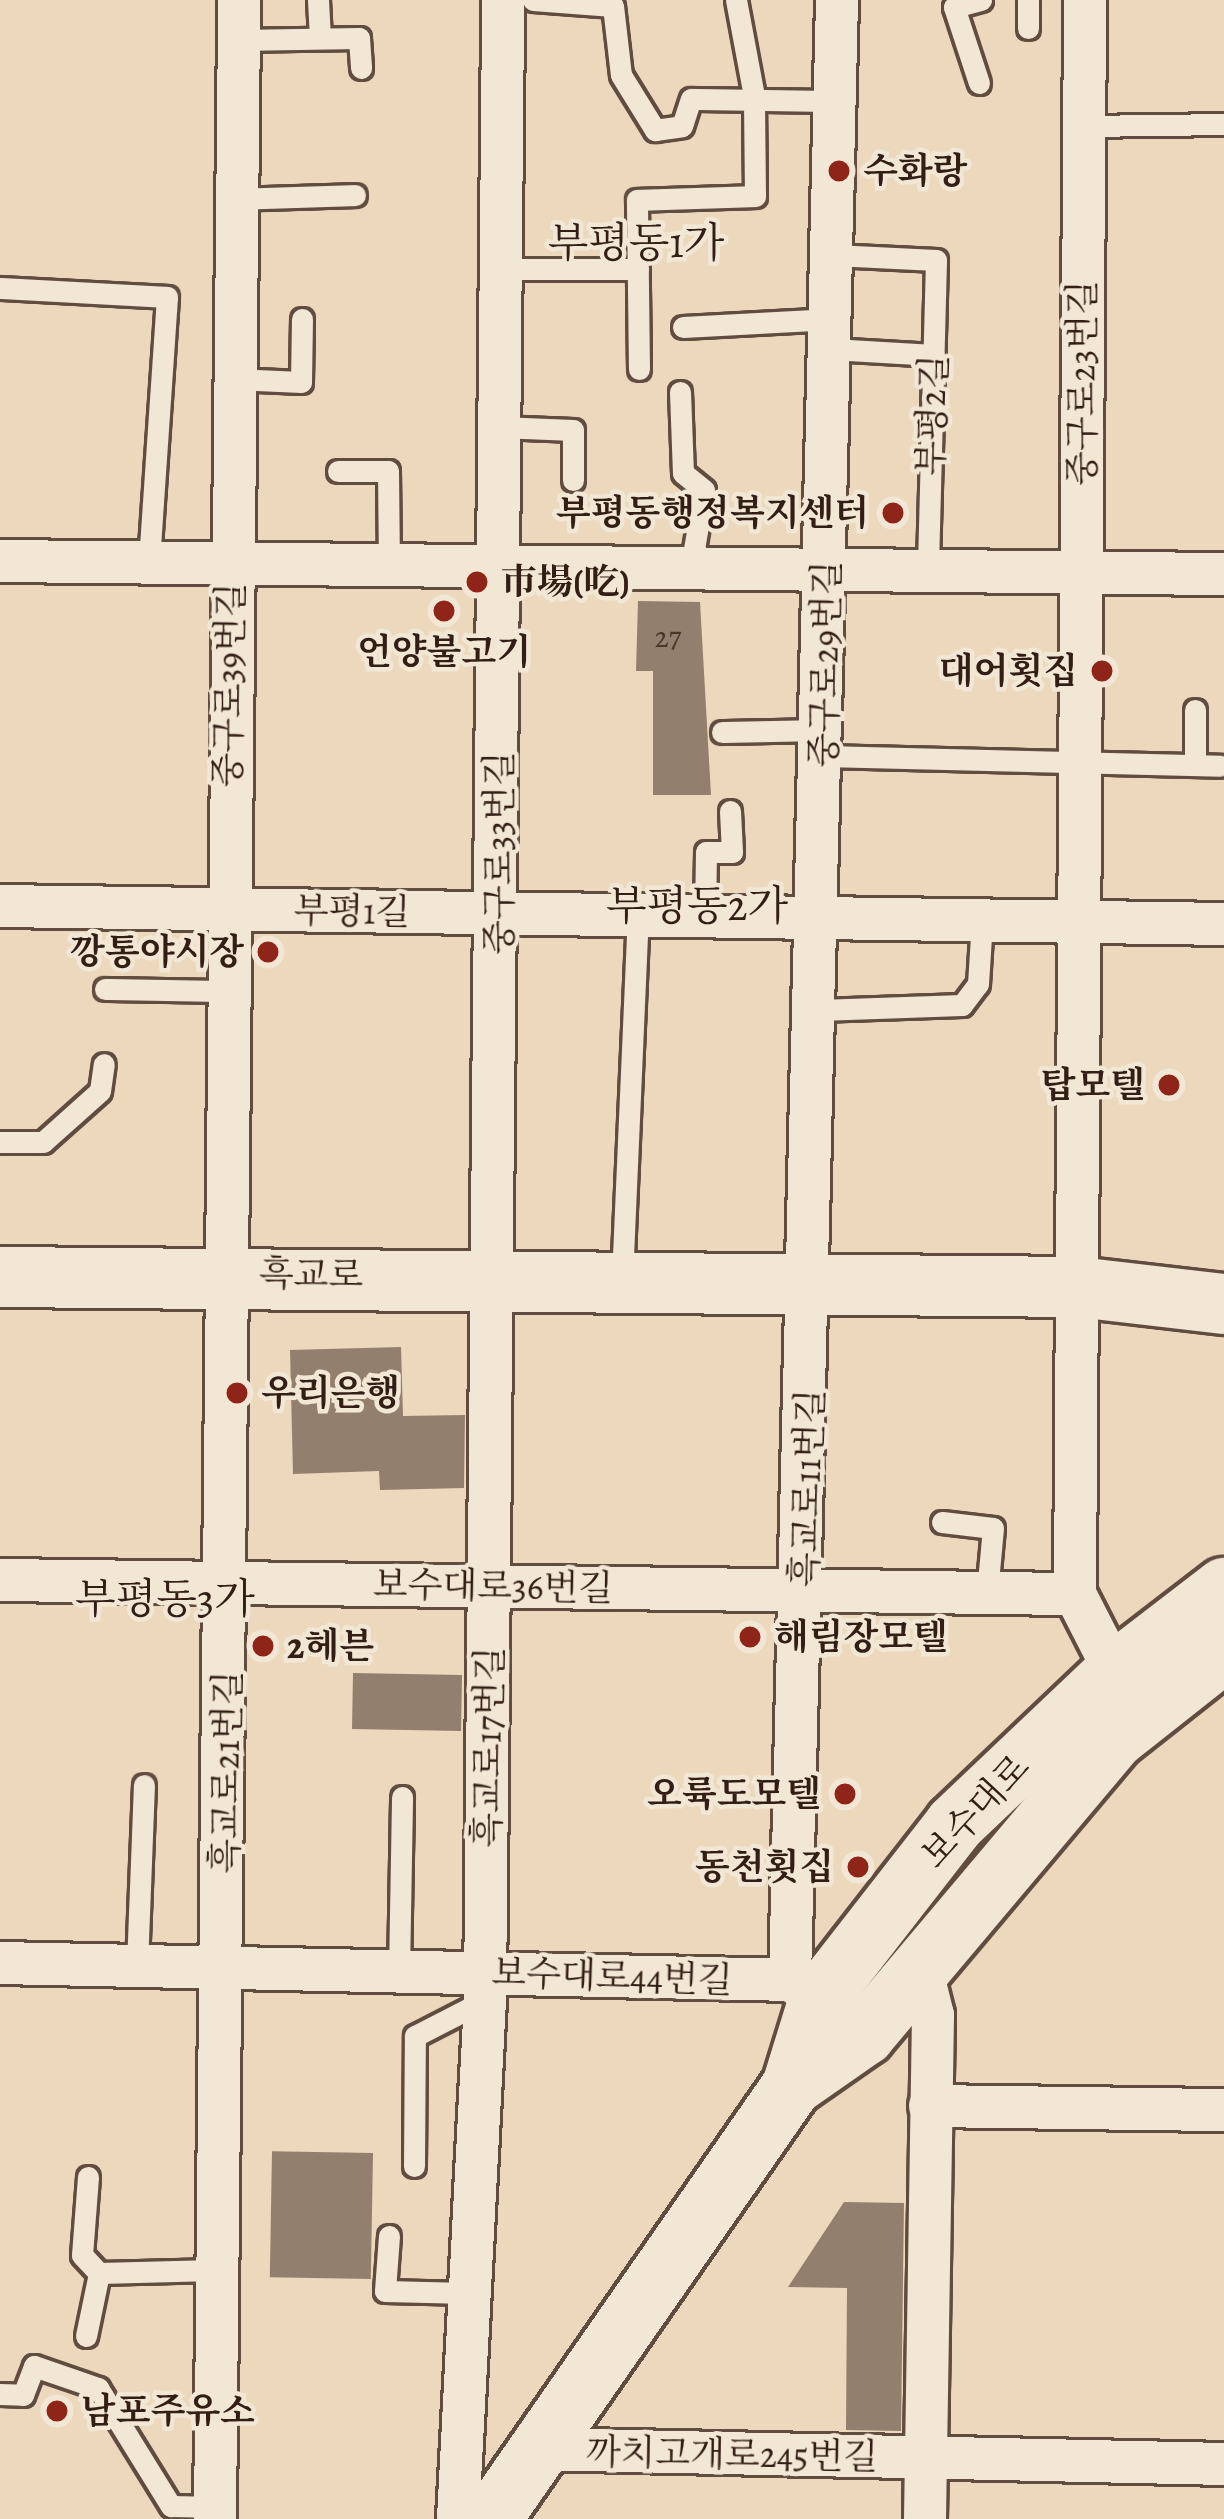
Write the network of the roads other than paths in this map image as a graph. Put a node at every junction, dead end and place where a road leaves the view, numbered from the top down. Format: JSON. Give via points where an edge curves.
{"nodes":[{"id":1,"x":318,"y":0,"type":"edge"},
{"id":2,"x":503,"y":0,"type":"edge"},
{"id":3,"x":533,"y":0,"type":"edge"},
{"id":4,"x":736,"y":0,"type":"edge"},
{"id":5,"x":837,"y":0,"type":"edge"},
{"id":6,"x":981,"y":0,"type":"edge"},
{"id":7,"x":1028,"y":0,"type":"edge"},
{"id":8,"x":1085,"y":0,"type":"edge"},
{"id":9,"x":238,"y":20,"type":"edge"},
{"id":10,"x":1028,"y":28,"type":"dead end"},
{"id":11,"x":320,"y":38,"type":"junction"},
{"id":12,"x":361,"y":68,"type":"dead end"},
{"id":13,"x":979,"y":83,"type":"dead end"},
{"id":14,"x":754,"y":96,"type":"junction"},
{"id":15,"x":836,"y":101,"type":"junction"},
{"id":16,"x":1224,"y":124,"type":"edge"},
{"id":17,"x":1084,"y":126,"type":"junction"},
{"id":18,"x":356,"y":195,"type":"dead end"},
{"id":19,"x":236,"y":200,"type":"junction"},
{"id":20,"x":833,"y":255,"type":"junction"},
{"id":21,"x":503,"y":269,"type":"junction"},
{"id":22,"x":638,"y":269,"type":"junction"},
{"id":23,"x":0,"y":288,"type":"edge"},
{"id":24,"x":302,"y":319,"type":"dead end"},
{"id":25,"x":683,"y":327,"type":"dead end"},
{"id":26,"x":831,"y":334,"type":"junction"},
{"id":27,"x":934,"y":355,"type":"junction"},
{"id":28,"x":639,"y":369,"type":"dead end"},
{"id":29,"x":234,"y":379,"type":"junction"},
{"id":30,"x":680,"y":392,"type":"dead end"},
{"id":31,"x":500,"y":428,"type":"junction"},
{"id":32,"x":338,"y":470,"type":"dead end"},
{"id":33,"x":573,"y":481,"type":"dead end"},
{"id":34,"x":149,"y":560,"type":"junction"},
{"id":35,"x":0,"y":561,"type":"edge"},
{"id":36,"x":231,"y":561,"type":"junction"},
{"id":37,"x":389,"y":563,"type":"junction"},
{"id":38,"x":691,"y":567,"type":"junction"},
{"id":39,"x":499,"y":568,"type":"junction"},
{"id":40,"x":827,"y":569,"type":"junction"},
{"id":41,"x":928,"y":570,"type":"junction"},
{"id":42,"x":1081,"y":572,"type":"junction"},
{"id":43,"x":1224,"y":574,"type":"edge"},
{"id":44,"x":1195,"y":710,"type":"dead end"},
{"id":45,"x":722,"y":732,"type":"dead end"},
{"id":46,"x":824,"y":743,"type":"junction"},
{"id":47,"x":1080,"y":765,"type":"junction"},
{"id":48,"x":1195,"y":765,"type":"junction"},
{"id":49,"x":1220,"y":766,"type":"dead end"},
{"id":50,"x":730,"y":812,"type":"dead end"},
{"id":51,"x":0,"y":906,"type":"edge"},
{"id":52,"x":226,"y":909,"type":"junction"},
{"id":53,"x":499,"y":914,"type":"junction"},
{"id":54,"x":638,"y":916,"type":"junction"},
{"id":55,"x":705,"y":916,"type":"junction"},
{"id":56,"x":820,"y":918,"type":"junction"},
{"id":57,"x":982,"y":921,"type":"junction"},
{"id":58,"x":1078,"y":922,"type":"junction"},
{"id":59,"x":1224,"y":924,"type":"edge"},
{"id":60,"x":105,"y":989,"type":"dead end"},
{"id":61,"x":225,"y":991,"type":"junction"},
{"id":62,"x":819,"y":1010,"type":"junction"},
{"id":63,"x":104,"y":1064,"type":"dead end"},
{"id":64,"x":0,"y":1142,"type":"edge"},
{"id":65,"x":1224,"y":1268,"type":"edge"},
{"id":66,"x":230,"y":1273,"type":"junction"},
{"id":67,"x":0,"y":1277,"type":"edge"},
{"id":68,"x":497,"y":1278,"type":"junction"},
{"id":69,"x":622,"y":1280,"type":"junction"},
{"id":70,"x":814,"y":1283,"type":"junction"},
{"id":71,"x":1077,"y":1287,"type":"junction"},
{"id":72,"x":1154,"y":1303,"type":"junction"},
{"id":73,"x":1224,"y":1304,"type":"edge"},
{"id":74,"x":1224,"y":1318,"type":"edge"},
{"id":75,"x":942,"y":1522,"type":"dead end"},
{"id":76,"x":0,"y":1580,"type":"edge"},
{"id":77,"x":228,"y":1582,"type":"junction"},
{"id":78,"x":490,"y":1586,"type":"junction"},
{"id":79,"x":1224,"y":1588,"type":"edge"},
{"id":80,"x":803,"y":1591,"type":"junction"},
{"id":81,"x":987,"y":1593,"type":"junction"},
{"id":82,"x":1075,"y":1594,"type":"junction"},
{"id":83,"x":1216,"y":1660,"type":"edge"},
{"id":84,"x":1115,"y":1672,"type":"junction"},
{"id":85,"x":144,"y":1785,"type":"dead end"},
{"id":86,"x":402,"y":1797,"type":"dead end"},
{"id":87,"x":919,"y":1959,"type":"junction"},
{"id":88,"x":0,"y":1963,"type":"edge"},
{"id":89,"x":137,"y":1966,"type":"junction"},
{"id":90,"x":225,"y":1967,"type":"junction"},
{"id":91,"x":399,"y":1972,"type":"junction"},
{"id":92,"x":485,"y":1986,"type":"junction"},
{"id":93,"x":804,"y":1989,"type":"junction"},
{"id":94,"x":792,"y":2086,"type":"junction"},
{"id":95,"x":930,"y":2106,"type":"junction"},
{"id":96,"x":1224,"y":2110,"type":"edge"},
{"id":97,"x":414,"y":2166,"type":"dead end"},
{"id":98,"x":88,"y":2177,"type":"dead end"},
{"id":99,"x":389,"y":2236,"type":"dead end"},
{"id":100,"x":214,"y":2270,"type":"junction"},
{"id":101,"x":99,"y":2273,"type":"junction"},
{"id":102,"x":467,"y":2293,"type":"junction"},
{"id":103,"x":86,"y":2336,"type":"dead end"},
{"id":104,"x":0,"y":2394,"type":"edge"},
{"id":105,"x":538,"y":2449,"type":"junction"},
{"id":106,"x":926,"y":2458,"type":"junction"},
{"id":107,"x":1224,"y":2464,"type":"edge"},
{"id":108,"x":215,"y":2513,"type":"edge"},
{"id":109,"x":458,"y":2519,"type":"edge"},
{"id":110,"x":491,"y":2519,"type":"edge"},
{"id":111,"x":925,"y":2519,"type":"edge"}],
"edges":[{"from":1,"to":11,"type":"lane"},
{"from":2,"to":21,"type":"street","name":"중구로33번길"},
{"from":3,"to":14,"type":"lane","via":[[613,5],[621,75],[655,130],[682,126],[692,99]]},
{"from":4,"to":14,"type":"lane"},
{"from":5,"to":15,"type":"street","name":"중구로29번길"},
{"from":6,"to":13,"type":"lane","via":[[953,7]]},
{"from":7,"to":10,"type":"lane"},
{"from":8,"to":17,"type":"street","name":"중구로23번길"},
{"from":9,"to":11,"type":"lane","name":"중구로39번길"},
{"from":9,"to":19,"type":"street","name":"중구로39번길"},
{"from":11,"to":12,"type":"lane","name":"중구로39번길","via":[[359,38]]},
{"from":14,"to":15,"type":"lane"},
{"from":14,"to":22,"type":"lane","via":[[755,196],[638,200]]},
{"from":15,"to":20,"type":"street","name":"중구로29번길"},
{"from":16,"to":17,"type":"lane"},
{"from":17,"to":42,"type":"street","name":"중구로23번길"},
{"from":18,"to":19,"type":"lane"},
{"from":19,"to":29,"type":"street","name":"중구로39번길"},
{"from":20,"to":26,"type":"street","name":"중구로29번길"},
{"from":20,"to":27,"type":"lane","name":"부평2길","via":[[937,260]]},
{"from":21,"to":22,"type":"lane"},
{"from":21,"to":31,"type":"street","name":"중구로33번길"},
{"from":22,"to":28,"type":"lane"},
{"from":23,"to":34,"type":"lane","via":[[167,297]]},
{"from":24,"to":29,"type":"lane","via":[[301,382]]},
{"from":25,"to":26,"type":"lane"},
{"from":26,"to":27,"type":"lane"},
{"from":26,"to":40,"type":"street","name":"중구로29번길"},
{"from":27,"to":41,"type":"lane","name":"부평2길"},
{"from":29,"to":36,"type":"street","name":"중구로39번길"},
{"from":30,"to":38,"type":"lane","via":[[683,473],[704,490]]},
{"from":31,"to":33,"type":"lane","via":[[573,430]]},
{"from":31,"to":39,"type":"street","name":"중구로33번길"},
{"from":32,"to":37,"type":"lane","via":[[388,471]]},
{"from":34,"to":35,"type":"street"},
{"from":34,"to":36,"type":"street"},
{"from":36,"to":37,"type":"street"},
{"from":36,"to":52,"type":"street","name":"중구로39번길"},
{"from":37,"to":39,"type":"street"},
{"from":38,"to":39,"type":"street"},
{"from":38,"to":40,"type":"street"},
{"from":39,"to":53,"type":"street","name":"중구로33번길"},
{"from":40,"to":41,"type":"street"},
{"from":40,"to":46,"type":"street","name":"중구로29번길"},
{"from":41,"to":42,"type":"street"},
{"from":42,"to":43,"type":"street"},
{"from":42,"to":47,"type":"street","name":"중구로23번길"},
{"from":44,"to":48,"type":"lane"},
{"from":45,"to":46,"type":"lane"},
{"from":46,"to":47,"type":"lane"},
{"from":46,"to":56,"type":"street","name":"중구로29번길"},
{"from":47,"to":48,"type":"lane"},
{"from":47,"to":58,"type":"street","name":"중구로23번길"},
{"from":48,"to":49,"type":"lane"},
{"from":50,"to":55,"type":"lane","via":[[732,853],[706,852]]},
{"from":51,"to":52,"type":"street","name":"부평1길"},
{"from":52,"to":53,"type":"street","name":"부평1길"},
{"from":52,"to":61,"type":"street","name":"중구로39번길"},
{"from":53,"to":54,"type":"street","name":"부평1길"},
{"from":53,"to":68,"type":"street","name":"중구로33번길"},
{"from":54,"to":55,"type":"street","name":"부평1길"},
{"from":54,"to":69,"type":"lane"},
{"from":55,"to":56,"type":"street","name":"부평1길"},
{"from":56,"to":57,"type":"street","name":"부평1길"},
{"from":56,"to":62,"type":"street","name":"중구로29번길"},
{"from":57,"to":58,"type":"street","name":"부평1길"},
{"from":57,"to":62,"type":"lane","via":[[978,984],[962,1005]]},
{"from":58,"to":59,"type":"street","name":"부평1길"},
{"from":58,"to":71,"type":"street","name":"중구로23번길"},
{"from":60,"to":61,"type":"lane"},
{"from":61,"to":66,"type":"street","name":"중구로39번길"},
{"from":62,"to":70,"type":"street","name":"중구로29번길"},
{"from":63,"to":64,"type":"lane","via":[[100,1091],[43,1142]]},
{"from":65,"to":71,"type":"main road","name":"흑교로"},
{"from":66,"to":67,"type":"main road","name":"흑교로"},
{"from":66,"to":68,"type":"main road","name":"흑교로"},
{"from":66,"to":77,"type":"street","name":"흑교로21번길"},
{"from":68,"to":69,"type":"main road","name":"흑교로"},
{"from":68,"to":78,"type":"street","name":"흑교로17번길"},
{"from":69,"to":70,"type":"main road","name":"흑교로"},
{"from":70,"to":71,"type":"main road","name":"흑교로"},
{"from":70,"to":80,"type":"street","name":"흑교로11번길"},
{"from":71,"to":72,"type":"main road","name":"흑교로"},
{"from":71,"to":82,"type":"street","name":"중구로23번길"},
{"from":72,"to":73,"type":"main road","name":"흑교로"},
{"from":72,"to":74,"type":"main road"},
{"from":75,"to":81,"type":"lane","via":[[993,1528]]},
{"from":76,"to":77,"type":"street","name":"보수대로36번길"},
{"from":77,"to":78,"type":"street","name":"보수대로36번길"},
{"from":77,"to":90,"type":"street","name":"흑교로21번길"},
{"from":78,"to":80,"type":"street","name":"보수대로36번길"},
{"from":78,"to":92,"type":"street","name":"흑교로17번길"},
{"from":79,"to":84,"type":"main road","name":"보수대로"},
{"from":80,"to":81,"type":"street","name":"보수대로36번길"},
{"from":80,"to":93,"type":"street","name":"흑교로11번길"},
{"from":81,"to":82,"type":"street","name":"보수대로36번길"},
{"from":82,"to":84,"type":"street"},
{"from":83,"to":87,"type":"main road","name":"보수대로","via":[[1114,1738]]},
{"from":84,"to":93,"type":"main road","name":"보수대로","via":[[955,1823]]},
{"from":85,"to":89,"type":"lane"},
{"from":86,"to":91,"type":"lane"},
{"from":87,"to":94,"type":"main road","name":"보수대로","via":[[865,2035]]},
{"from":87,"to":95,"type":"street","via":[[933,2015]]},
{"from":88,"to":89,"type":"street","name":"보수대로44번길"},
{"from":89,"to":90,"type":"street","name":"보수대로44번길"},
{"from":90,"to":91,"type":"street","name":"보수대로44번길"},
{"from":90,"to":100,"type":"street","name":"흑교로21번길"},
{"from":91,"to":92,"type":"street","name":"보수대로44번길"},
{"from":92,"to":93,"type":"street","name":"보수대로44번길"},
{"from":92,"to":97,"type":"lane","via":[[415,2036]]},
{"from":92,"to":102,"type":"street","name":"흑교로17번길"},
{"from":93,"to":94,"type":"main road","name":"보수대로"},
{"from":94,"to":105,"type":"main road","name":"보수대로"},
{"from":95,"to":96,"type":"street"},
{"from":95,"to":106,"type":"street"},
{"from":98,"to":101,"type":"lane","via":[[82,2255]]},
{"from":99,"to":102,"type":"lane","via":[[385,2290]]},
{"from":100,"to":101,"type":"lane"},
{"from":100,"to":108,"type":"street","name":"흑교로21번길"},
{"from":101,"to":103,"type":"lane"},
{"from":102,"to":109,"type":"street","name":"흑교로17번길"},
{"from":104,"to":108,"type":"lane","name":"흑교로21번길","via":[[23,2395],[34,2366],[98,2388],[171,2506]]},
{"from":105,"to":106,"type":"street","name":"까치고개로245번길"},
{"from":105,"to":110,"type":"main road","name":"보수대로"},
{"from":106,"to":107,"type":"street","name":"까치고개로245번길"},
{"from":106,"to":111,"type":"street","name":"까치고개로245번길"}]}
